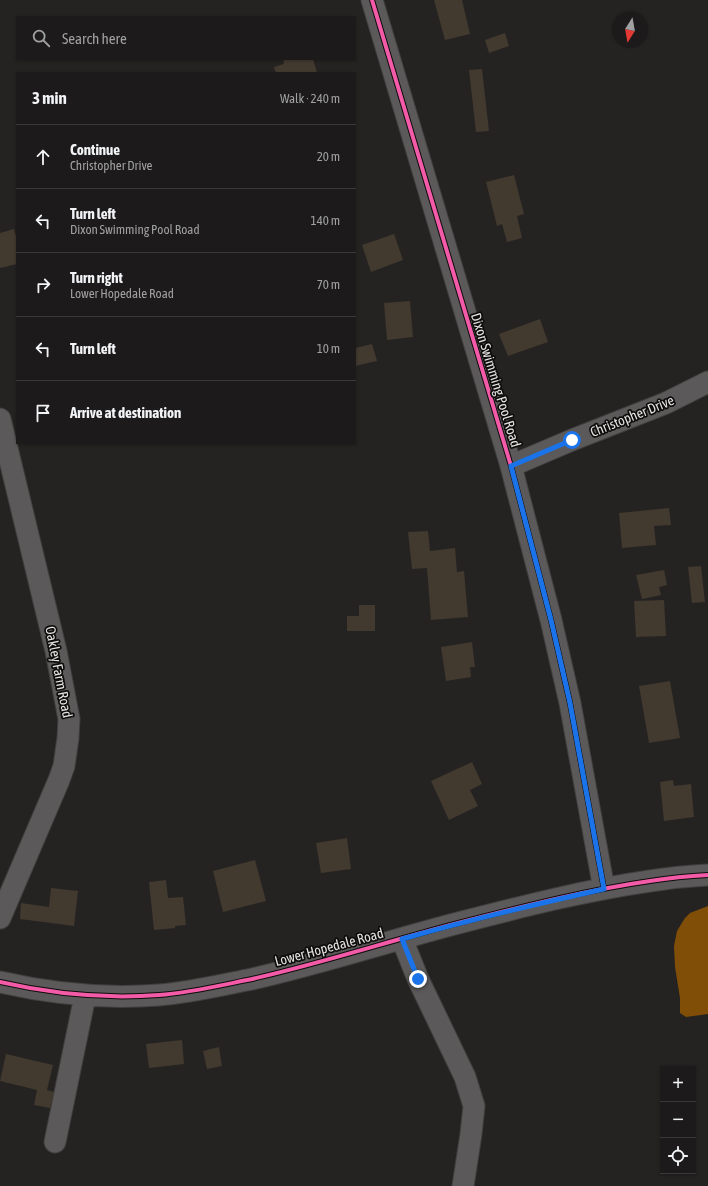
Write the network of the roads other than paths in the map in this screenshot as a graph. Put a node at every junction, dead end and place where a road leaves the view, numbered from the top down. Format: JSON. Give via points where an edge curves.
{"nodes":[{"id":1,"x":372,"y":0,"type":"edge"},
{"id":2,"x":708,"y":382,"type":"edge"},
{"id":3,"x":0,"y":419,"type":"edge"},
{"id":4,"x":511,"y":466,"type":"junction"},
{"id":5,"x":708,"y":875,"type":"edge"},
{"id":6,"x":604,"y":889,"type":"junction"},
{"id":7,"x":0,"y":918,"type":"edge"},
{"id":8,"x":402,"y":939,"type":"junction"},
{"id":9,"x":0,"y":982,"type":"edge"},
{"id":10,"x":85,"y":996,"type":"junction"},
{"id":11,"x":55,"y":1142,"type":"dead end"},
{"id":12,"x":462,"y":1186,"type":"edge"}],
"edges":[{"from":1,"to":4,"type":"street","name":"Dixon Swimming Pool Road"},
{"from":2,"to":4,"type":"street","name":"Christopher Drive","via":[[666,404]]},
{"from":3,"to":7,"type":"street","name":"Oakley Farm Road","via":[[56,651],[69,719],[60,780]]},
{"from":4,"to":6,"type":"street","name":"Dixon Swimming Pool Road","via":[[570,703]]},
{"from":5,"to":6,"type":"street","name":"Lower Hopedale Road","via":[[652,880]]},
{"from":6,"to":8,"type":"street","name":"Lower Hopedale Road","via":[[533,904]]},
{"from":8,"to":10,"type":"street","name":"Lower Hopedale Road","via":[[221,986],[160,995]]},
{"from":8,"to":12,"type":"street","via":[[418,979],[465,1077],[474,1106]]},
{"from":9,"to":10,"type":"street","name":"Lower Hopedale Road"},
{"from":10,"to":11,"type":"street"}]}
